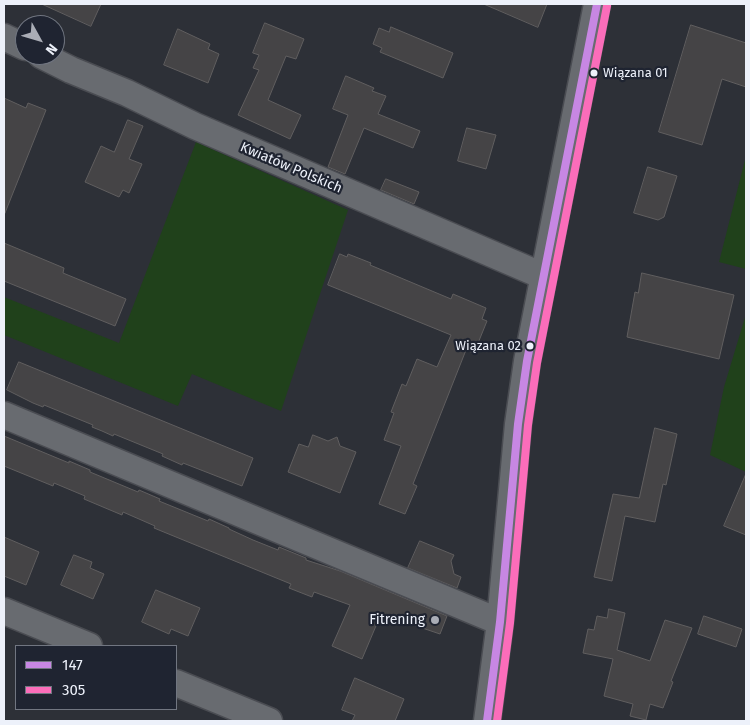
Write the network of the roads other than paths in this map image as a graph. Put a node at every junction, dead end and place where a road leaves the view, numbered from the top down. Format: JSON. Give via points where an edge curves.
{"nodes":[{"id":1,"x":597,"y":4,"type":"edge"},
{"id":2,"x":61,"y":65,"type":"edge"},
{"id":3,"x":543,"y":276,"type":"junction"},
{"id":4,"x":4,"y":415,"type":"edge"},
{"id":5,"x":4,"y":611,"type":"edge"},
{"id":6,"x":500,"y":622,"type":"junction"},
{"id":7,"x":87,"y":645,"type":"edge"},
{"id":8,"x":178,"y":684,"type":"edge"},
{"id":9,"x":269,"y":721,"type":"edge"},
{"id":10,"x":487,"y":721,"type":"edge"}],
"edges":[{"from":1,"to":3,"type":"street"},
{"from":2,"to":3,"type":"street","name":"Kwiatów Polskich"},
{"from":3,"to":6,"type":"street","via":[[518,424]]},
{"from":4,"to":6,"type":"street"},
{"from":5,"to":7,"type":"street"},
{"from":6,"to":10,"type":"street"},
{"from":8,"to":9,"type":"street"}]}
